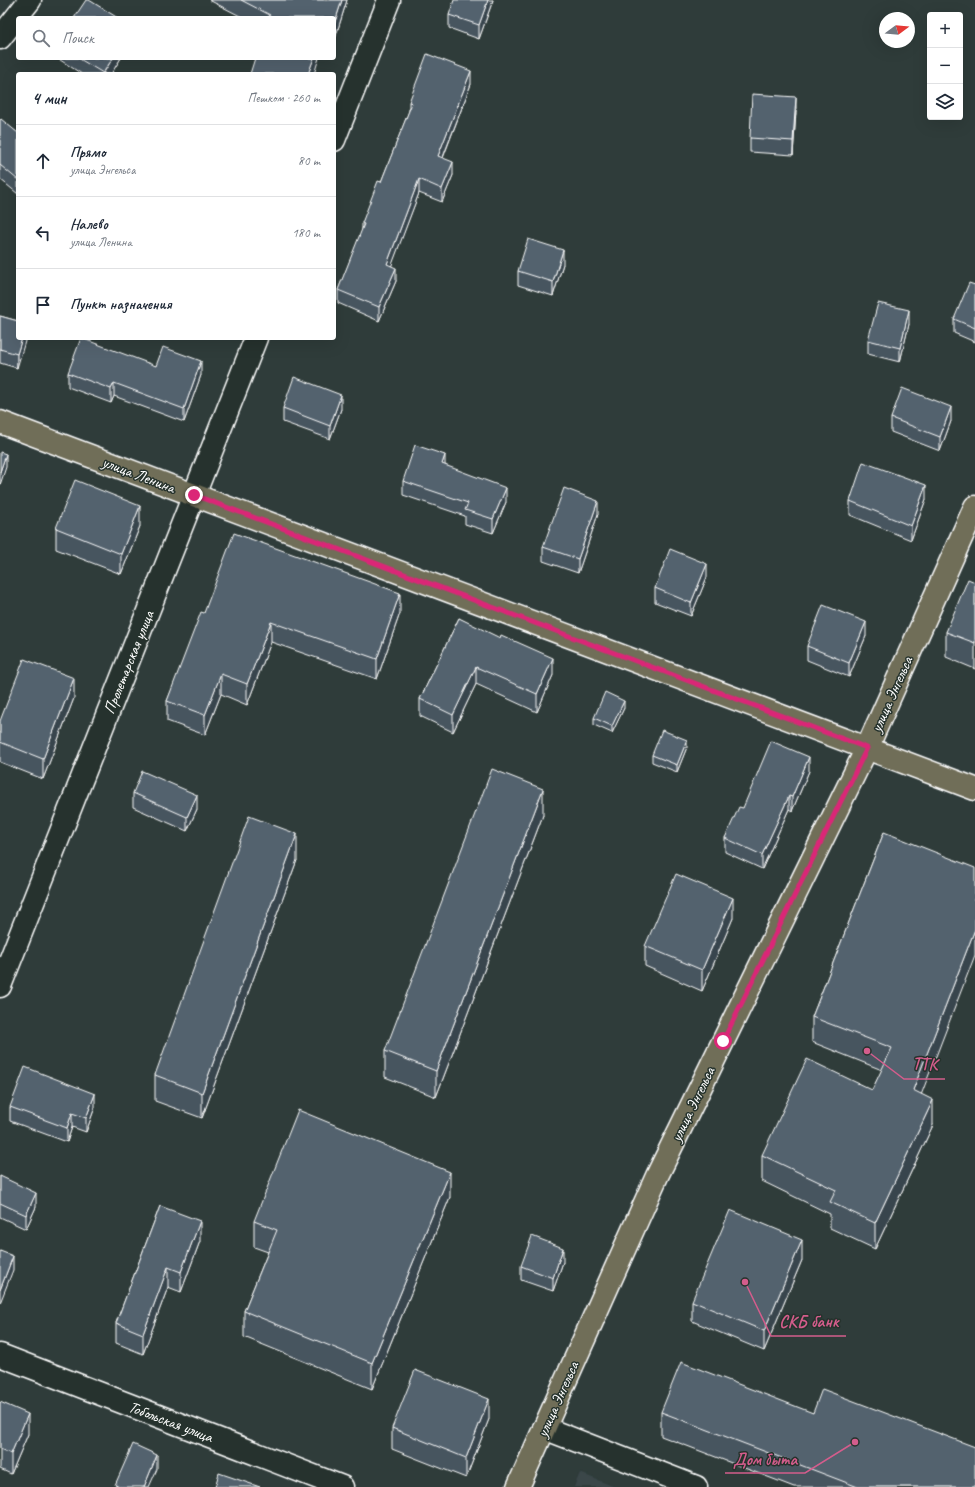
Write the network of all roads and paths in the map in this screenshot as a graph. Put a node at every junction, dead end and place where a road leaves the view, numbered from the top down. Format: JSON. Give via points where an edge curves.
{"nodes":[{"id":1,"x":30,"y":0,"type":"edge"},
{"id":2,"x":389,"y":0,"type":"edge"},
{"id":3,"x":17,"y":16,"type":"edge"},
{"id":4,"x":16,"y":18,"type":"edge"},
{"id":5,"x":0,"y":38,"type":"edge"},
{"id":6,"x":336,"y":135,"type":"edge"},
{"id":7,"x":255,"y":340,"type":"edge"},
{"id":8,"x":0,"y":422,"type":"edge"},
{"id":9,"x":194,"y":495,"type":"junction"},
{"id":10,"x":975,"y":507,"type":"edge"},
{"id":11,"x":867,"y":748,"type":"junction"},
{"id":12,"x":975,"y":789,"type":"edge"},
{"id":13,"x":0,"y":986,"type":"edge"},
{"id":14,"x":0,"y":1355,"type":"edge"},
{"id":15,"x":544,"y":1428,"type":"junction"},
{"id":16,"x":342,"y":1487,"type":"edge"},
{"id":17,"x":518,"y":1487,"type":"edge"},
{"id":18,"x":696,"y":1487,"type":"edge"}],
"edges":[{"from":1,"to":3,"type":"street"},
{"from":2,"to":6,"type":"street"},
{"from":4,"to":5,"type":"street"},
{"from":7,"to":9,"type":"street","name":"Пролетарская улица"},
{"from":8,"to":9,"type":"main road","name":"улица Ленина"},
{"from":9,"to":11,"type":"main road","name":"улица Ленина"},
{"from":9,"to":13,"type":"street","name":"Пролетарская улица"},
{"from":10,"to":11,"type":"main road","name":"улица Энгельса"},
{"from":11,"to":12,"type":"main road","name":"улица Ленина"},
{"from":11,"to":15,"type":"main road","name":"улица Энгельса","via":[[657,1176]]},
{"from":14,"to":16,"type":"street","name":"Тобольская улица"},
{"from":15,"to":17,"type":"main road","name":"улица Энгельса"},
{"from":15,"to":18,"type":"street"}]}
